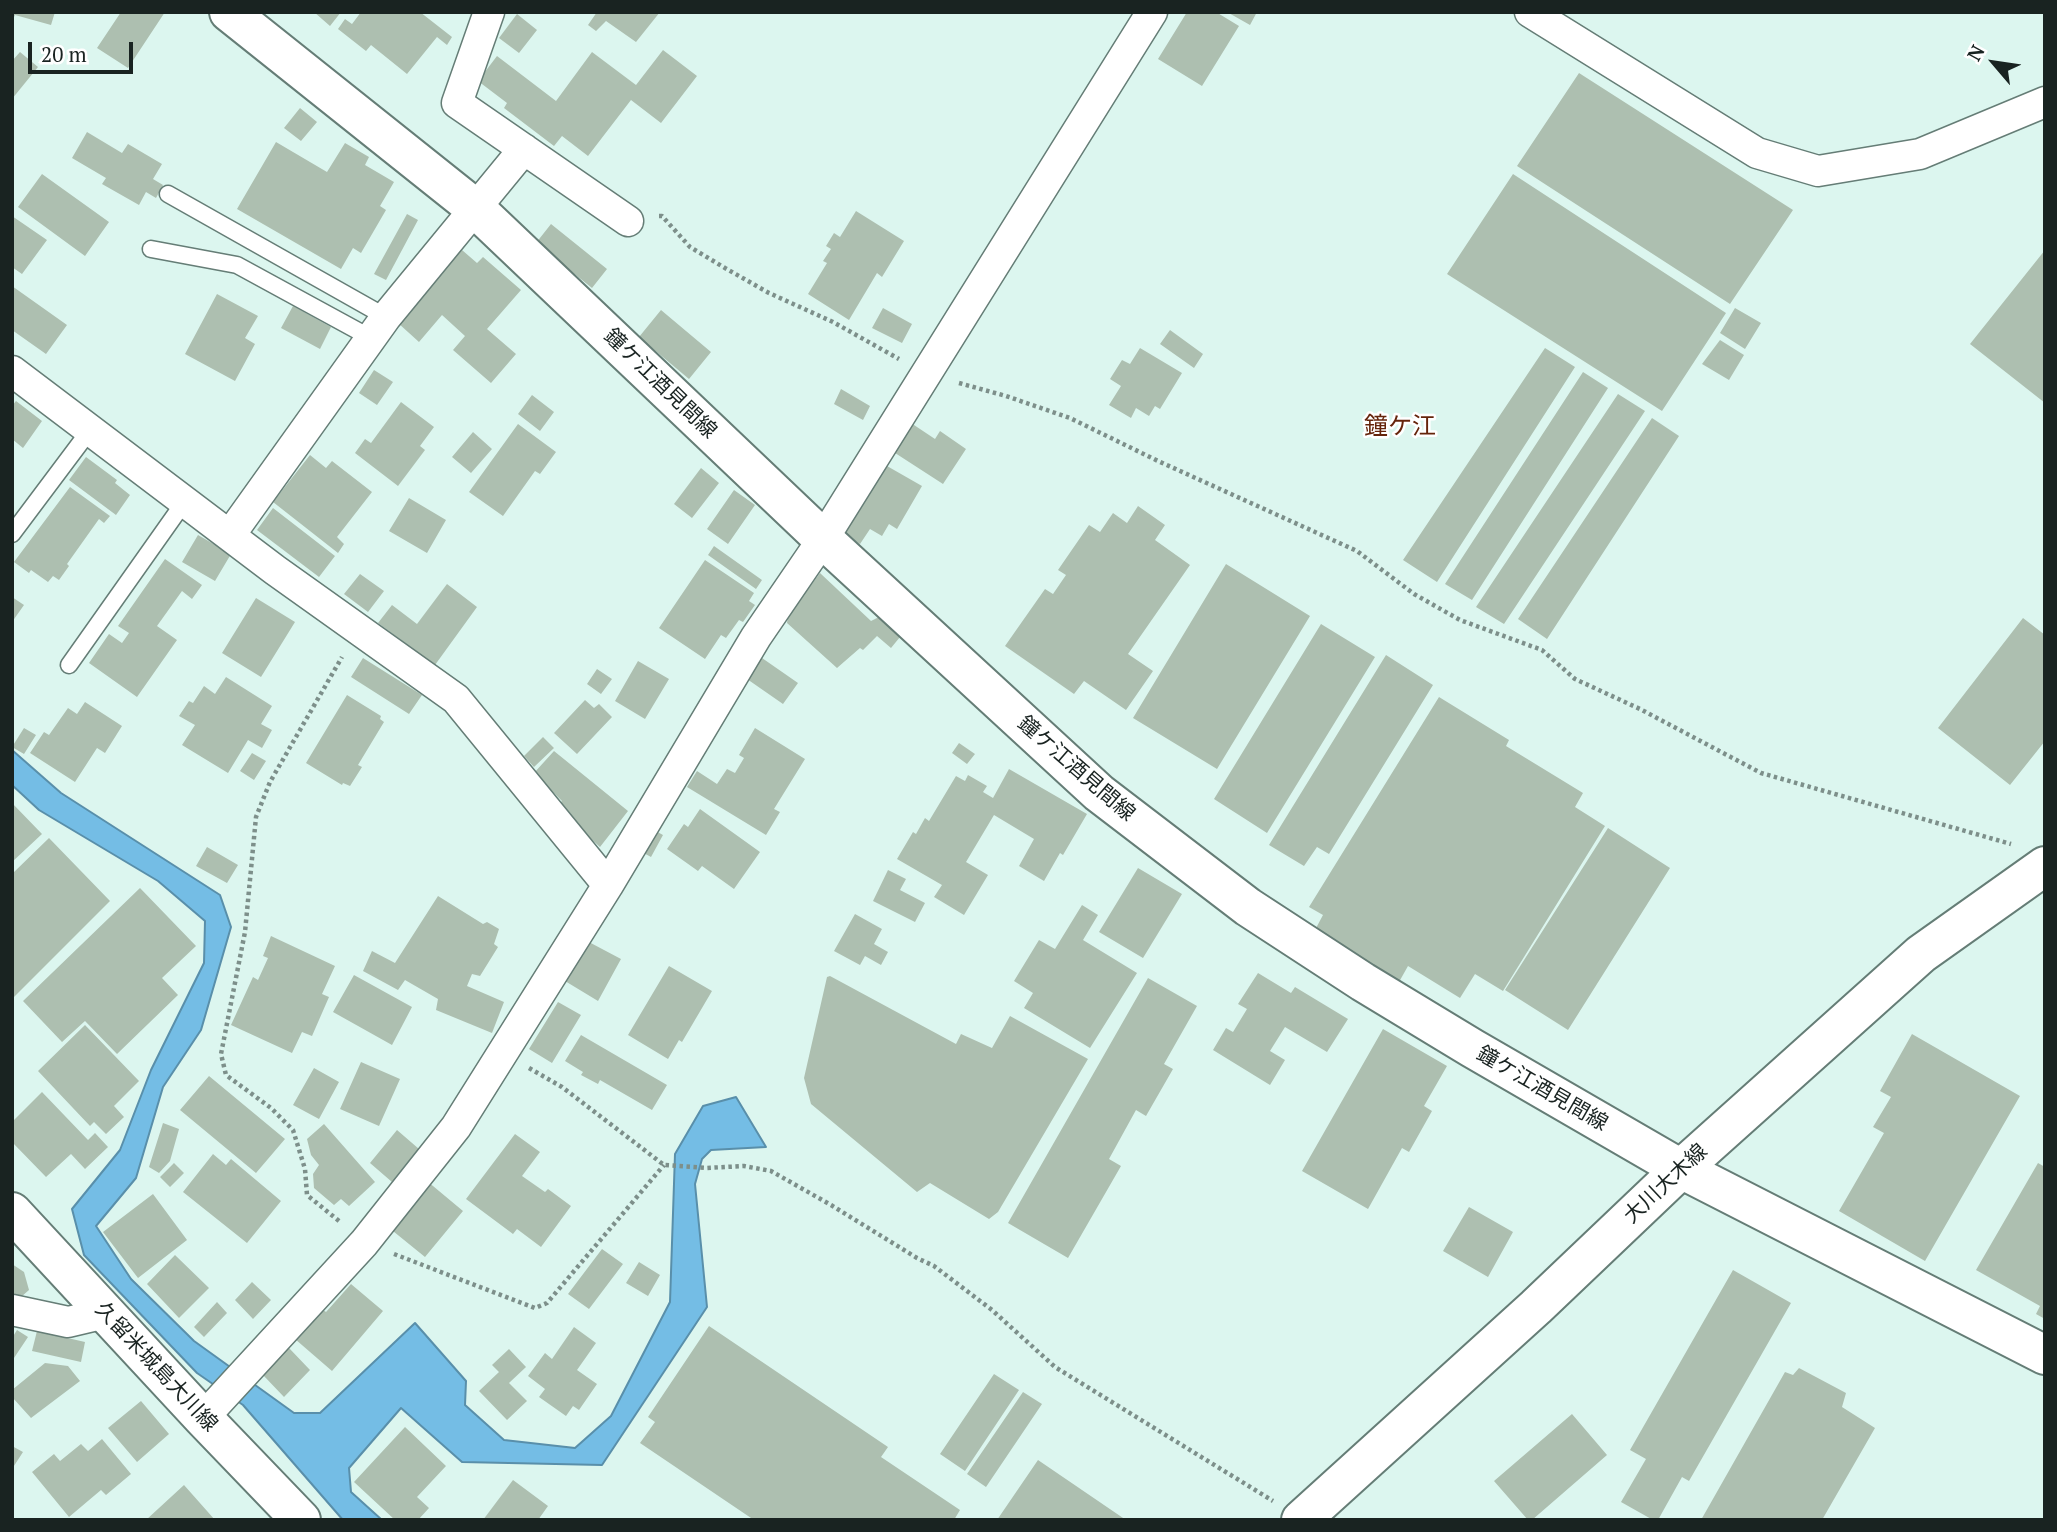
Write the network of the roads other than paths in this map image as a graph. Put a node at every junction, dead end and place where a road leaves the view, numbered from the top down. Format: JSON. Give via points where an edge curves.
{"nodes":[{"id":1,"x":229,"y":12,"type":"edge"},
{"id":2,"x":489,"y":12,"type":"edge"},
{"id":3,"x":1152,"y":12,"type":"edge"},
{"id":4,"x":1530,"y":12,"type":"edge"},
{"id":5,"x":2045,"y":102,"type":"edge"},
{"id":6,"x":524,"y":149,"type":"junction"},
{"id":7,"x":168,"y":194,"type":"dead end"},
{"id":8,"x":476,"y":209,"type":"junction"},
{"id":9,"x":628,"y":222,"type":"road end"},
{"id":10,"x":150,"y":249,"type":"dead end"},
{"id":11,"x":378,"y":328,"type":"junction"},
{"id":12,"x":12,"y":371,"type":"edge"},
{"id":13,"x":90,"y":430,"type":"junction"},
{"id":14,"x":186,"y":501,"type":"junction"},
{"id":15,"x":12,"y":534,"type":"edge"},
{"id":16,"x":230,"y":535,"type":"junction"},
{"id":17,"x":822,"y":538,"type":"junction"},
{"id":18,"x":69,"y":665,"type":"dead end"},
{"id":19,"x":2045,"y":866,"type":"edge"},
{"id":20,"x":608,"y":885,"type":"junction"},
{"id":21,"x":1681,"y":1169,"type":"junction"},
{"id":22,"x":12,"y":1212,"type":"edge"},
{"id":23,"x":12,"y":1310,"type":"edge"},
{"id":24,"x":106,"y":1313,"type":"junction"},
{"id":25,"x":2045,"y":1355,"type":"edge"},
{"id":26,"x":209,"y":1411,"type":"junction"},
{"id":27,"x":1302,"y":1519,"type":"edge"},
{"id":28,"x":301,"y":1520,"type":"edge"}],
"edges":[{"from":1,"to":8,"type":"main road","name":"鐘ケ江酒見間線"},
{"from":2,"to":6,"type":"street","via":[[457,103]]},
{"from":3,"to":17,"type":"street"},
{"from":4,"to":5,"type":"street","via":[[1757,153],[1818,171],[1920,154]]},
{"from":6,"to":8,"type":"street"},
{"from":6,"to":9,"type":"street"},
{"from":7,"to":11,"type":"lane"},
{"from":8,"to":11,"type":"street"},
{"from":8,"to":17,"type":"main road","name":"鐘ケ江酒見間線"},
{"from":10,"to":11,"type":"lane","via":[[237,265]]},
{"from":11,"to":16,"type":"street"},
{"from":12,"to":13,"type":"street"},
{"from":13,"to":14,"type":"street"},
{"from":13,"to":15,"type":"lane"},
{"from":14,"to":16,"type":"street"},
{"from":14,"to":18,"type":"lane"},
{"from":16,"to":20,"type":"street","via":[[456,699]]},
{"from":17,"to":20,"type":"street","via":[[756,638]]},
{"from":17,"to":21,"type":"main road","name":"鐘ケ江酒見間線","via":[[1099,793],[1248,907],[1363,982]]},
{"from":19,"to":21,"type":"main road","name":"大川大木線","via":[[1921,954]]},
{"from":20,"to":26,"type":"street","via":[[456,1127],[364,1243]]},
{"from":21,"to":25,"type":"main road","name":"鐘ケ江酒見間線"},
{"from":21,"to":27,"type":"main road","name":"大川大木線"},
{"from":22,"to":24,"type":"main road","name":"久留米城島大川線"},
{"from":23,"to":24,"type":"street","via":[[68,1322]]},
{"from":24,"to":26,"type":"main road","name":"久留米城島大川線"},
{"from":26,"to":28,"type":"main road","name":"久留米城島大川線"}]}
